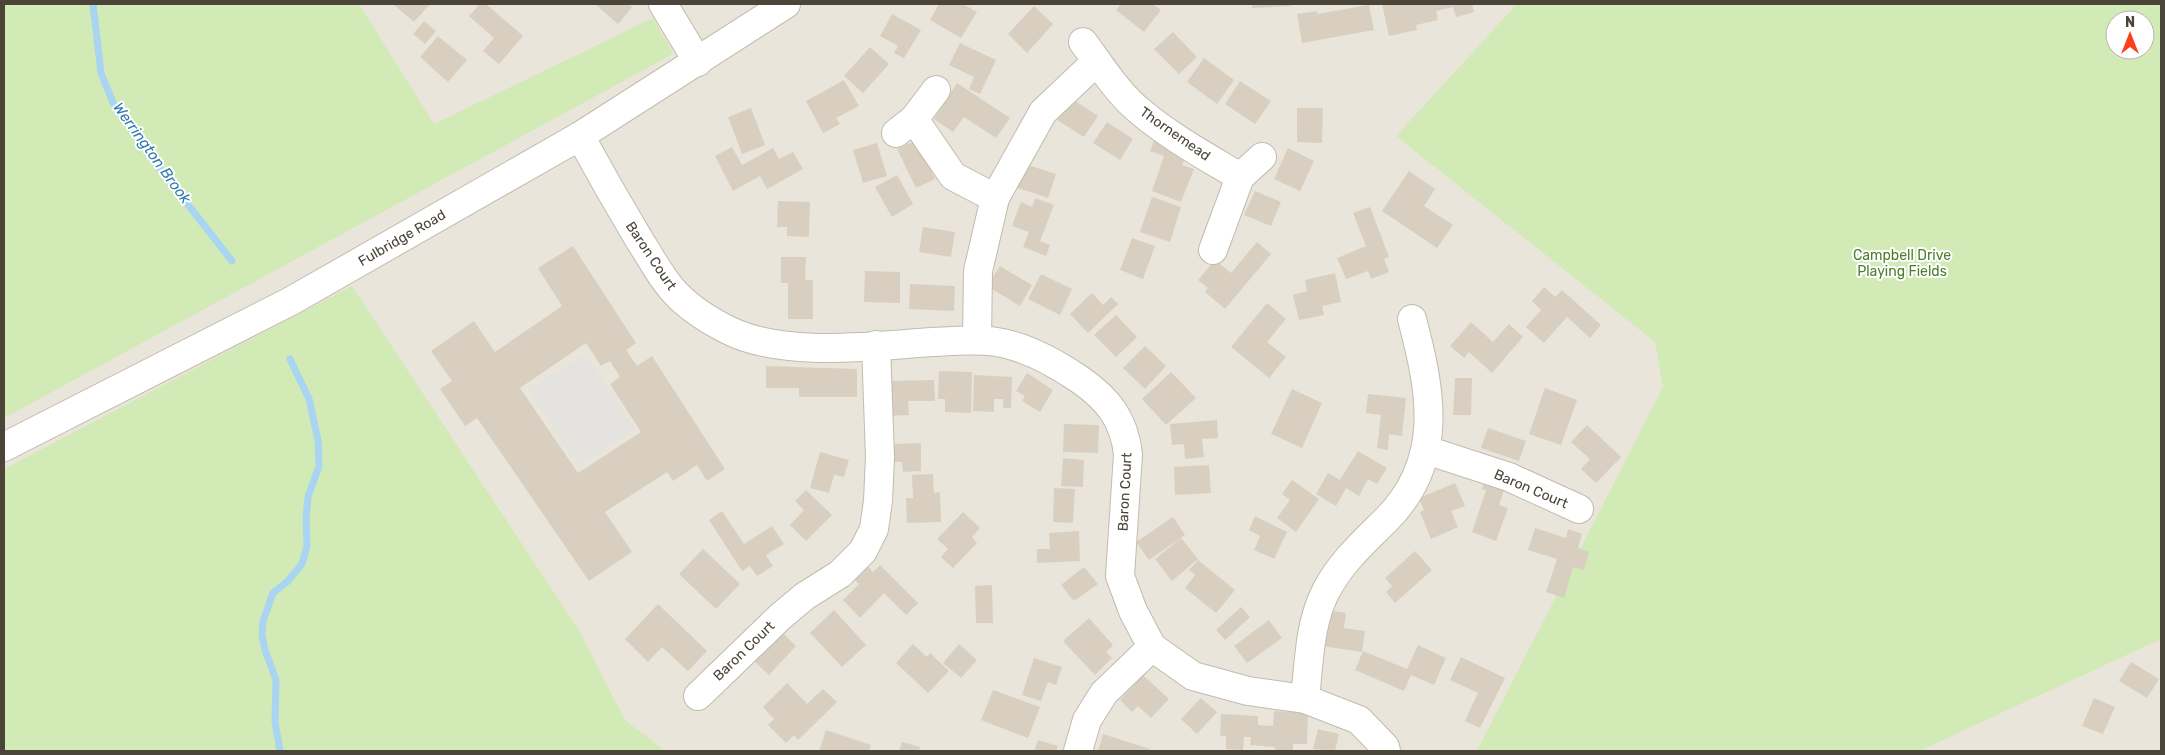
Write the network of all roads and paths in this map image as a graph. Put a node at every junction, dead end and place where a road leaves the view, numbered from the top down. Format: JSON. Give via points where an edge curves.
{"nodes":[{"id":1,"x":663,"y":4,"type":"edge"},
{"id":2,"x":786,"y":4,"type":"edge"},
{"id":3,"x":698,"y":62,"type":"junction"},
{"id":4,"x":936,"y":90,"type":"dead end"},
{"id":5,"x":580,"y":136,"type":"junction"},
{"id":6,"x":1262,"y":157,"type":"dead end"},
{"id":7,"x":1240,"y":176,"type":"junction"},
{"id":8,"x":995,"y":198,"type":"junction"},
{"id":9,"x":1213,"y":250,"type":"dead end"},
{"id":10,"x":1412,"y":319,"type":"dead end"},
{"id":11,"x":977,"y":340,"type":"junction"},
{"id":12,"x":876,"y":345,"type":"junction"},
{"id":13,"x":4,"y":447,"type":"edge"},
{"id":14,"x":1426,"y":450,"type":"junction"},
{"id":15,"x":1579,"y":509,"type":"dead end"},
{"id":16,"x":1152,"y":647,"type":"junction"},
{"id":17,"x":698,"y":696,"type":"dead end"},
{"id":18,"x":1305,"y":699,"type":"junction"},
{"id":19,"x":1078,"y":751,"type":"edge"},
{"id":20,"x":1386,"y":751,"type":"edge"}],
"edges":[{"from":1,"to":3,"type":"street"},
{"from":2,"to":3,"type":"street","name":"Fulbridge Road"},
{"from":3,"to":5,"type":"street","name":"Fulbridge Road"},
{"from":4,"to":8,"type":"street","via":[[905,126],[953,176]]},
{"from":5,"to":12,"type":"street","name":"Baron Court","via":[[659,272],[684,301],[706,317],[728,330],[781,347]]},
{"from":5,"to":13,"type":"street","name":"Fulbridge Road","via":[[291,301]]},
{"from":6,"to":7,"type":"street"},
{"from":7,"to":8,"type":"street","name":"Thornemead","via":[[1141,113],[1090,52],[1043,112]]},
{"from":7,"to":9,"type":"street"},
{"from":8,"to":11,"type":"street","name":"Thornemead","via":[[978,271]]},
{"from":10,"to":14,"type":"street","via":[[1427,381],[1430,412]]},
{"from":11,"to":12,"type":"street","name":"Baron Court"},
{"from":11,"to":16,"type":"street","name":"Baron Court","via":[[1016,347],[1058,366],[1110,404],[1126,438],[1128,454],[1120,576],[1133,611]]},
{"from":12,"to":17,"type":"street","name":"Baron Court","via":[[880,458],[878,501],[874,529],[863,551],[840,574],[781,616]]},
{"from":14,"to":15,"type":"street","name":"Baron Court","via":[[1509,478]]},
{"from":14,"to":18,"type":"street","via":[[1408,495],[1352,552],[1324,593],[1316,616]]},
{"from":16,"to":18,"type":"street","name":"Baron Court","via":[[1193,676],[1248,691]]},
{"from":16,"to":19,"type":"street","via":[[1104,693],[1087,720]]},
{"from":18,"to":20,"type":"street","name":"Baron Court","via":[[1359,720]]}]}
